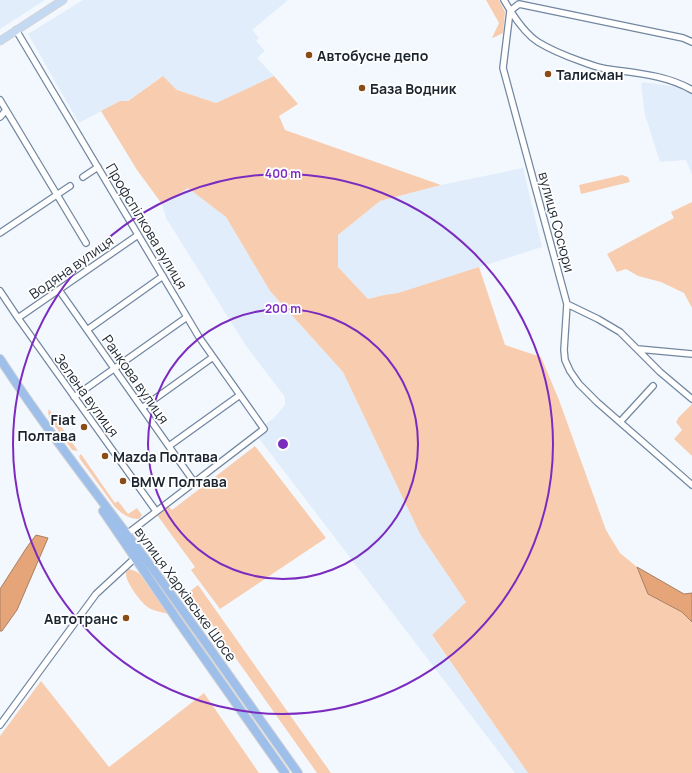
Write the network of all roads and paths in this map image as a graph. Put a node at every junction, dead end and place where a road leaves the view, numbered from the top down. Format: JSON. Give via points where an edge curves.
{"nodes":[{"id":1,"x":63,"y":0,"type":"edge"},
{"id":2,"x":504,"y":0,"type":"edge"},
{"id":3,"x":510,"y":11,"type":"junction"},
{"id":4,"x":16,"y":30,"type":"junction"},
{"id":5,"x":0,"y":41,"type":"edge"},
{"id":6,"x":692,"y":42,"type":"edge"},
{"id":7,"x":692,"y":90,"type":"edge"},
{"id":8,"x":0,"y":100,"type":"edge"},
{"id":9,"x":6,"y":110,"type":"junction"},
{"id":10,"x":0,"y":117,"type":"edge"},
{"id":11,"x":98,"y":167,"type":"junction"},
{"id":12,"x":83,"y":177,"type":"dead end"},
{"id":13,"x":70,"y":186,"type":"dead end"},
{"id":14,"x":57,"y":194,"type":"junction"},
{"id":15,"x":0,"y":233,"type":"edge"},
{"id":16,"x":138,"y":235,"type":"junction"},
{"id":17,"x":86,"y":243,"type":"dead end"},
{"id":18,"x":163,"y":276,"type":"junction"},
{"id":19,"x":59,"y":290,"type":"junction"},
{"id":20,"x":0,"y":291,"type":"edge"},
{"id":21,"x":567,"y":304,"type":"junction"},
{"id":22,"x":187,"y":317,"type":"junction"},
{"id":23,"x":18,"y":318,"type":"junction"},
{"id":24,"x":87,"y":330,"type":"junction"},
{"id":25,"x":638,"y":349,"type":"junction"},
{"id":26,"x":692,"y":354,"type":"edge"},
{"id":27,"x":213,"y":357,"type":"junction"},
{"id":28,"x":0,"y":359,"type":"edge"},
{"id":29,"x":114,"y":369,"type":"junction"},
{"id":30,"x":653,"y":386,"type":"dead end"},
{"id":31,"x":240,"y":396,"type":"junction"},
{"id":32,"x":74,"y":397,"type":"junction"},
{"id":33,"x":692,"y":399,"type":"edge"},
{"id":34,"x":142,"y":408,"type":"junction"},
{"id":35,"x":620,"y":422,"type":"junction"},
{"id":36,"x":169,"y":446,"type":"junction"},
{"id":37,"x":194,"y":482,"type":"junction"},
{"id":38,"x":692,"y":485,"type":"edge"},
{"id":39,"x":156,"y":511,"type":"junction"},
{"id":40,"x":124,"y":536,"type":"junction"},
{"id":41,"x":135,"y":558,"type":"junction"},
{"id":42,"x":0,"y":725,"type":"edge"},
{"id":43,"x":285,"y":773,"type":"edge"},
{"id":44,"x":298,"y":773,"type":"edge"}],
"edges":[{"from":1,"to":4,"type":"main road"},
{"from":2,"to":3,"type":"street"},
{"from":3,"to":6,"type":"street","via":[[519,4]]},
{"from":3,"to":7,"type":"street","via":[[537,42],[564,55],[604,69],[641,73],[671,81]]},
{"from":3,"to":21,"type":"street","name":"вулиця Сосюри","via":[[503,68]]},
{"from":4,"to":5,"type":"main road"},
{"from":4,"to":11,"type":"street","name":"Профспілкова вулиця"},
{"from":8,"to":9,"type":"street"},
{"from":9,"to":10,"type":"street"},
{"from":9,"to":14,"type":"street"},
{"from":11,"to":12,"type":"street"},
{"from":11,"to":16,"type":"street","name":"Профспілкова вулиця"},
{"from":13,"to":14,"type":"street"},
{"from":14,"to":15,"type":"street"},
{"from":14,"to":17,"type":"street"},
{"from":16,"to":18,"type":"street","name":"Профспілкова вулиця"},
{"from":16,"to":19,"type":"street","name":"Водяна вулиця"},
{"from":18,"to":22,"type":"street","name":"Профспілкова вулиця"},
{"from":18,"to":24,"type":"street"},
{"from":19,"to":23,"type":"street","name":"Водяна вулиця"},
{"from":19,"to":24,"type":"street","name":"Ранкова вулиця"},
{"from":20,"to":23,"type":"street","name":"Зелена вулиця"},
{"from":21,"to":25,"type":"street","via":[[620,332]]},
{"from":21,"to":35,"type":"street","name":"вулиця Сосюри","via":[[565,360],[579,384]]},
{"from":22,"to":27,"type":"street","name":"Профспілкова вулиця"},
{"from":22,"to":29,"type":"street"},
{"from":23,"to":32,"type":"street","name":"Зелена вулиця"},
{"from":24,"to":29,"type":"street","name":"Ранкова вулиця"},
{"from":25,"to":26,"type":"street"},
{"from":25,"to":33,"type":"street"},
{"from":27,"to":31,"type":"street","name":"Профспілкова вулиця"},
{"from":27,"to":34,"type":"street"},
{"from":28,"to":40,"type":"highway","name":"вулиця Харківське Шосе"},
{"from":29,"to":32,"type":"street"},
{"from":29,"to":34,"type":"street","name":"Ранкова вулиця"},
{"from":30,"to":35,"type":"street"},
{"from":31,"to":36,"type":"street"},
{"from":31,"to":37,"type":"street","name":"Профспілкова вулиця","via":[[264,429]]},
{"from":32,"to":39,"type":"street","name":"Зелена вулиця"},
{"from":34,"to":36,"type":"street","name":"Ранкова вулиця"},
{"from":35,"to":38,"type":"street","name":"вулиця Сосюри"},
{"from":36,"to":37,"type":"street","name":"Ранкова вулиця"},
{"from":37,"to":39,"type":"street"},
{"from":39,"to":40,"type":"street"},
{"from":40,"to":41,"type":"highway","name":"вулиця Харківське Шосе"},
{"from":40,"to":44,"type":"highway","name":"вулиця Харківське Шосе","via":[[158,575]]},
{"from":41,"to":42,"type":"street","via":[[96,594]]},
{"from":41,"to":43,"type":"highway","name":"вулиця Харківське Шосе"}]}
